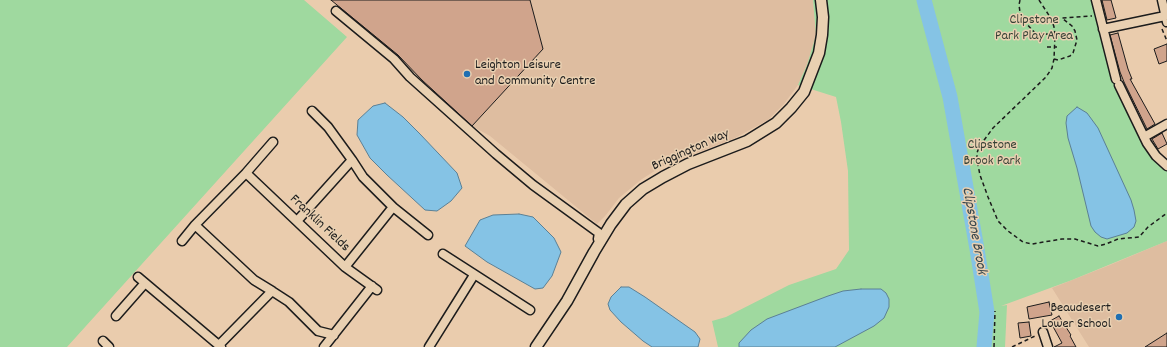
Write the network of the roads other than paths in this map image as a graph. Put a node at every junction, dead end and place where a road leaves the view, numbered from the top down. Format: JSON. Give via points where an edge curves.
{"nodes":[{"id":1,"x":821,"y":0,"type":"edge"},
{"id":2,"x":1096,"y":0,"type":"edge"},
{"id":3,"x":1162,"y":0,"type":"edge"},
{"id":4,"x":336,"y":11,"type":"dead end"},
{"id":5,"x":1166,"y":19,"type":"edge"},
{"id":6,"x":1103,"y":28,"type":"junction"},
{"id":7,"x":312,"y":111,"type":"dead end"},
{"id":8,"x":1167,"y":124,"type":"edge"},
{"id":9,"x":1144,"y":137,"type":"junction"},
{"id":10,"x":273,"y":142,"type":"dead end"},
{"id":11,"x":352,"y":160,"type":"junction"},
{"id":12,"x":1167,"y":166,"type":"edge"},
{"id":13,"x":246,"y":173,"type":"junction"},
{"id":14,"x":393,"y":207,"type":"junction"},
{"id":15,"x":297,"y":221,"type":"junction"},
{"id":16,"x":195,"y":225,"type":"junction"},
{"id":17,"x":428,"y":235,"type":"dead end"},
{"id":18,"x":182,"y":241,"type":"dead end"},
{"id":19,"x":601,"y":241,"type":"junction"},
{"id":20,"x":443,"y":254,"type":"dead end"},
{"id":21,"x":345,"y":267,"type":"junction"},
{"id":22,"x":474,"y":275,"type":"junction"},
{"id":23,"x":138,"y":277,"type":"dead end"},
{"id":24,"x":145,"y":283,"type":"junction"},
{"id":25,"x":272,"y":290,"type":"junction"},
{"id":26,"x":530,"y":310,"type":"dead end"},
{"id":27,"x":116,"y":316,"type":"dead end"},
{"id":28,"x":1043,"y":332,"type":"road end"},
{"id":29,"x":334,"y":335,"type":"junction"},
{"id":30,"x":220,"y":346,"type":"edge"},
{"id":31,"x":324,"y":347,"type":"edge"},
{"id":32,"x":429,"y":347,"type":"edge"},
{"id":33,"x":536,"y":347,"type":"edge"},
{"id":34,"x":1048,"y":347,"type":"edge"}],
"edges":[{"from":1,"to":19,"type":"street","name":"Briggington Way","via":[[823,23],[819,53],[804,92],[791,108],[776,124],[747,141],[688,164],[644,189],[626,204]]},
{"from":2,"to":6,"type":"street"},
{"from":3,"to":5,"type":"street"},
{"from":4,"to":19,"type":"street","via":[[394,59],[410,77],[496,154],[533,185],[599,233],[598,239]]},
{"from":5,"to":6,"type":"street"},
{"from":6,"to":9,"type":"street","via":[[1118,82]]},
{"from":7,"to":11,"type":"street"},
{"from":8,"to":9,"type":"street"},
{"from":9,"to":12,"type":"street","via":[[1156,156]]},
{"from":10,"to":13,"type":"street"},
{"from":11,"to":14,"type":"street","via":[[362,177]]},
{"from":11,"to":15,"type":"street"},
{"from":13,"to":15,"type":"street","name":"Franklin Fields"},
{"from":13,"to":16,"type":"street"},
{"from":14,"to":17,"type":"street"},
{"from":14,"to":21,"type":"street"},
{"from":15,"to":21,"type":"street","name":"Franklin Fields"},
{"from":16,"to":18,"type":"street"},
{"from":16,"to":25,"type":"street","via":[[254,280]]},
{"from":19,"to":33,"type":"street","name":"Briggington Way","via":[[568,301]]},
{"from":20,"to":22,"type":"street"},
{"from":21,"to":29,"type":"street","name":"Franklin Fields","via":[[374,288]]},
{"from":22,"to":26,"type":"street"},
{"from":22,"to":32,"type":"street"},
{"from":23,"to":24,"type":"street"},
{"from":24,"to":27,"type":"street"},
{"from":24,"to":30,"type":"street"},
{"from":25,"to":29,"type":"street","via":[[289,302],[318,331]]},
{"from":25,"to":30,"type":"street"},
{"from":28,"to":34,"type":"street"},
{"from":29,"to":31,"type":"street"}]}
